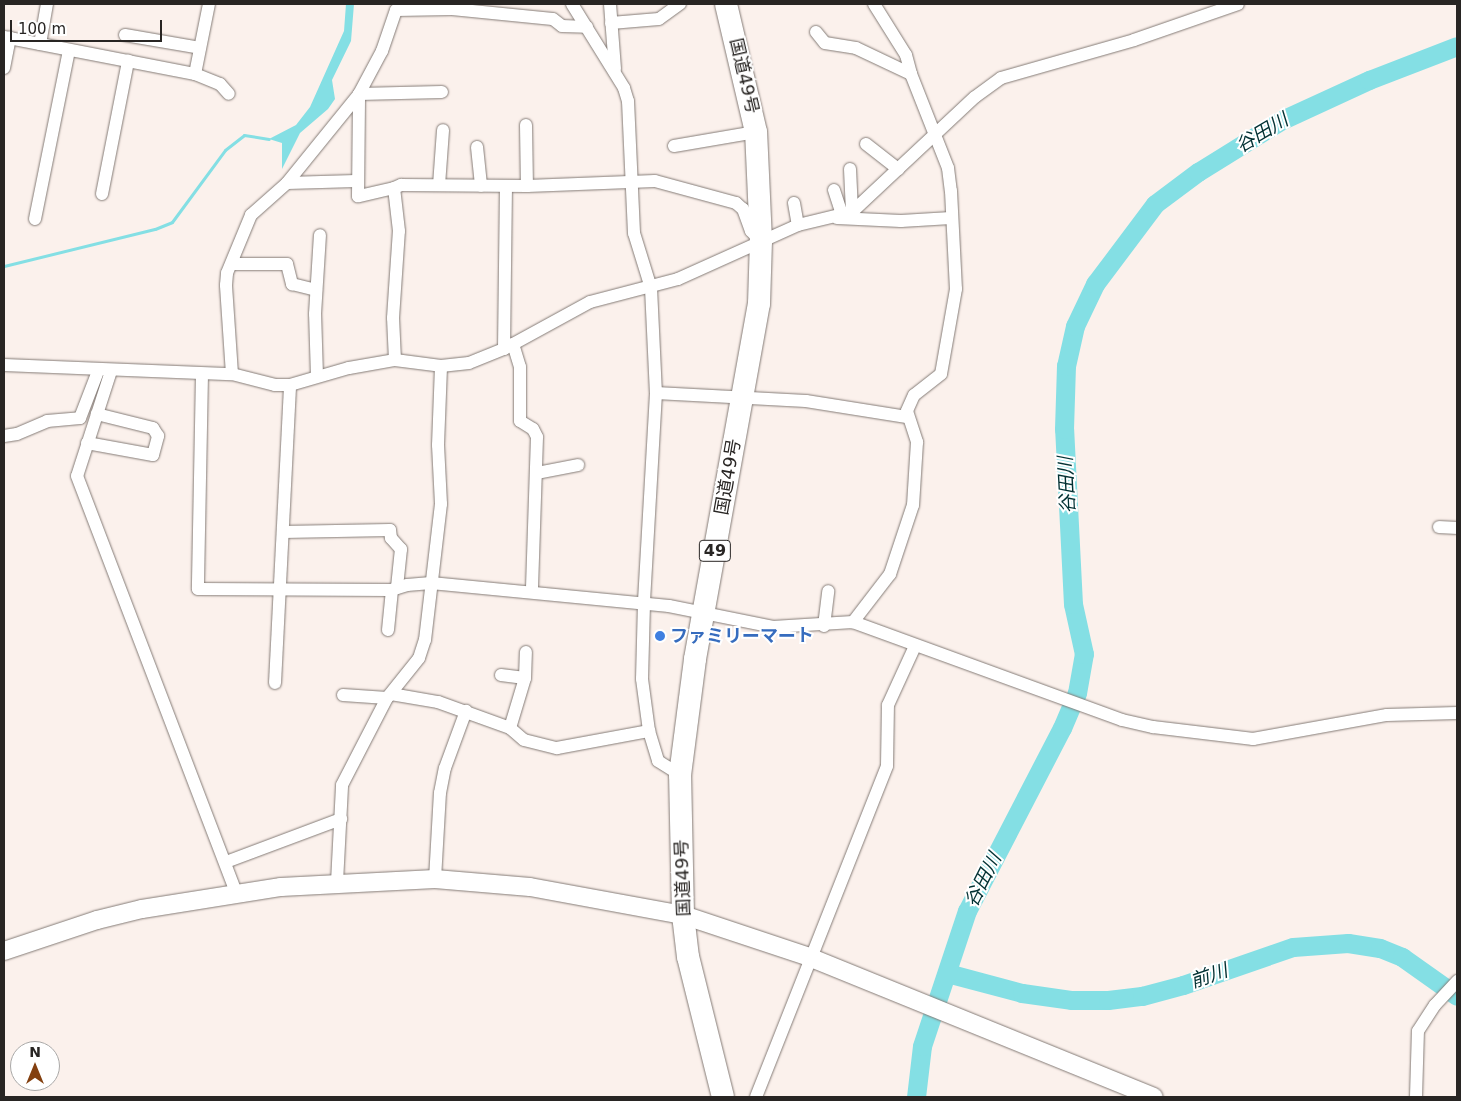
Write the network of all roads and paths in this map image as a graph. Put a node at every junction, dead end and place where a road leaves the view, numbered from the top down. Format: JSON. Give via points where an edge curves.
{"nodes":[{"id":1,"x":46,"y":4,"type":"edge"},
{"id":2,"x":209,"y":4,"type":"edge"},
{"id":3,"x":572,"y":4,"type":"edge"},
{"id":4,"x":610,"y":4,"type":"edge"},
{"id":5,"x":680,"y":4,"type":"edge"},
{"id":6,"x":726,"y":4,"type":"edge"},
{"id":7,"x":874,"y":4,"type":"edge"},
{"id":8,"x":1238,"y":4,"type":"edge"},
{"id":9,"x":452,"y":6,"type":"edge"},
{"id":10,"x":397,"y":7,"type":"edge"},
{"id":11,"x":611,"y":23,"type":"junction"},
{"id":12,"x":587,"y":27,"type":"junction"},
{"id":13,"x":816,"y":32,"type":"dead end"},
{"id":14,"x":125,"y":35,"type":"dead end"},
{"id":15,"x":7,"y":38,"type":"edge"},
{"id":16,"x":40,"y":44,"type":"junction"},
{"id":17,"x":200,"y":48,"type":"junction"},
{"id":18,"x":69,"y":50,"type":"junction"},
{"id":19,"x":128,"y":61,"type":"junction"},
{"id":20,"x":4,"y":68,"type":"edge"},
{"id":21,"x":615,"y":72,"type":"junction"},
{"id":22,"x":195,"y":74,"type":"junction"},
{"id":23,"x":911,"y":74,"type":"junction"},
{"id":24,"x":442,"y":92,"type":"dead end"},
{"id":25,"x":229,"y":94,"type":"dead end"},
{"id":26,"x":359,"y":94,"type":"junction"},
{"id":27,"x":526,"y":125,"type":"dead end"},
{"id":28,"x":443,"y":130,"type":"dead end"},
{"id":29,"x":756,"y":132,"type":"junction"},
{"id":30,"x":936,"y":135,"type":"junction"},
{"id":31,"x":866,"y":144,"type":"dead end"},
{"id":32,"x":674,"y":146,"type":"dead end"},
{"id":33,"x":477,"y":147,"type":"dead end"},
{"id":34,"x":850,"y":169,"type":"dead end"},
{"id":35,"x":898,"y":169,"type":"junction"},
{"id":36,"x":356,"y":181,"type":"junction"},
{"id":37,"x":632,"y":181,"type":"junction"},
{"id":38,"x":287,"y":183,"type":"junction"},
{"id":39,"x":439,"y":185,"type":"junction"},
{"id":40,"x":481,"y":186,"type":"junction"},
{"id":41,"x":506,"y":186,"type":"junction"},
{"id":42,"x":527,"y":186,"type":"junction"},
{"id":43,"x":394,"y":188,"type":"junction"},
{"id":44,"x":834,"y":190,"type":"dead end"},
{"id":45,"x":102,"y":194,"type":"dead end"},
{"id":46,"x":794,"y":203,"type":"dead end"},
{"id":47,"x":842,"y":214,"type":"junction"},
{"id":48,"x":951,"y":218,"type":"junction"},
{"id":49,"x":35,"y":219,"type":"dead end"},
{"id":50,"x":798,"y":225,"type":"junction"},
{"id":51,"x":320,"y":235,"type":"dead end"},
{"id":52,"x":761,"y":241,"type":"junction"},
{"id":53,"x":232,"y":264,"type":"junction"},
{"id":54,"x":651,"y":288,"type":"junction"},
{"id":55,"x":316,"y":290,"type":"junction"},
{"id":56,"x":508,"y":347,"type":"junction"},
{"id":57,"x":395,"y":360,"type":"junction"},
{"id":58,"x":4,"y":365,"type":"edge"},
{"id":59,"x":441,"y":366,"type":"junction"},
{"id":60,"x":104,"y":371,"type":"junction"},
{"id":61,"x":202,"y":374,"type":"junction"},
{"id":62,"x":232,"y":374,"type":"junction"},
{"id":63,"x":318,"y":376,"type":"junction"},
{"id":64,"x":290,"y":385,"type":"junction"},
{"id":65,"x":656,"y":393,"type":"junction"},
{"id":66,"x":743,"y":398,"type":"junction"},
{"id":67,"x":97,"y":414,"type":"junction"},
{"id":68,"x":907,"y":417,"type":"junction"},
{"id":69,"x":4,"y":436,"type":"edge"},
{"id":70,"x":87,"y":443,"type":"junction"},
{"id":71,"x":578,"y":465,"type":"dead end"},
{"id":72,"x":537,"y":473,"type":"junction"},
{"id":73,"x":1439,"y":526,"type":"dead end"},
{"id":74,"x":1457,"y":528,"type":"edge"},
{"id":75,"x":282,"y":532,"type":"junction"},
{"id":76,"x":431,"y":583,"type":"junction"},
{"id":77,"x":394,"y":589,"type":"junction"},
{"id":78,"x":279,"y":590,"type":"junction"},
{"id":79,"x":532,"y":590,"type":"junction"},
{"id":80,"x":828,"y":591,"type":"dead end"},
{"id":81,"x":644,"y":603,"type":"junction"},
{"id":82,"x":705,"y":612,"type":"junction"},
{"id":83,"x":853,"y":622,"type":"junction"},
{"id":84,"x":824,"y":626,"type":"junction"},
{"id":85,"x":388,"y":630,"type":"dead end"},
{"id":86,"x":915,"y":646,"type":"junction"},
{"id":87,"x":526,"y":652,"type":"dead end"},
{"id":88,"x":502,"y":675,"type":"dead end"},
{"id":89,"x":525,"y":678,"type":"junction"},
{"id":90,"x":276,"y":683,"type":"dead end"},
{"id":91,"x":343,"y":695,"type":"dead end"},
{"id":92,"x":389,"y":696,"type":"junction"},
{"id":93,"x":466,"y":711,"type":"junction"},
{"id":94,"x":1457,"y":714,"type":"edge"},
{"id":95,"x":510,"y":728,"type":"junction"},
{"id":96,"x":649,"y":731,"type":"junction"},
{"id":97,"x":680,"y":776,"type":"junction"},
{"id":98,"x":341,"y":820,"type":"junction"},
{"id":99,"x":226,"y":862,"type":"junction"},
{"id":100,"x":435,"y":879,"type":"junction"},
{"id":101,"x":337,"y":882,"type":"junction"},
{"id":102,"x":236,"y":892,"type":"junction"},
{"id":103,"x":683,"y":915,"type":"junction"},
{"id":104,"x":4,"y":951,"type":"edge"},
{"id":105,"x":809,"y":957,"type":"junction"},
{"id":106,"x":1457,"y":981,"type":"edge"},
{"id":107,"x":723,"y":1097,"type":"edge"},
{"id":108,"x":756,"y":1097,"type":"edge"},
{"id":109,"x":1154,"y":1097,"type":"edge"},
{"id":110,"x":1416,"y":1097,"type":"edge"}],
"edges":[{"from":1,"to":16,"type":"street"},
{"from":2,"to":17,"type":"street"},
{"from":3,"to":12,"type":"street"},
{"from":4,"to":11,"type":"street"},
{"from":5,"to":11,"type":"street","via":[[659,19]]},
{"from":6,"to":29,"type":"highway","name":"国道49号","number":"49"},
{"from":7,"to":23,"type":"street","via":[[906,55]]},
{"from":8,"to":30,"type":"street","via":[[1134,40],[1000,78]]},
{"from":9,"to":10,"type":"street"},
{"from":9,"to":12,"type":"street","via":[[553,19],[562,26]]},
{"from":10,"to":26,"type":"street","via":[[382,51]]},
{"from":11,"to":21,"type":"street"},
{"from":12,"to":21,"type":"street"},
{"from":13,"to":23,"type":"street","via":[[825,42],[856,48]]},
{"from":14,"to":17,"type":"street"},
{"from":15,"to":16,"type":"street"},
{"from":15,"to":20,"type":"street"},
{"from":16,"to":18,"type":"street"},
{"from":17,"to":22,"type":"street"},
{"from":18,"to":19,"type":"street"},
{"from":18,"to":49,"type":"street"},
{"from":19,"to":22,"type":"street"},
{"from":19,"to":45,"type":"street"},
{"from":21,"to":37,"type":"street","via":[[628,101]]},
{"from":22,"to":25,"type":"street","via":[[220,84]]},
{"from":23,"to":30,"type":"street"},
{"from":24,"to":26,"type":"street"},
{"from":26,"to":36,"type":"street","via":[[362,99]]},
{"from":26,"to":38,"type":"street"},
{"from":27,"to":42,"type":"street"},
{"from":28,"to":39,"type":"street"},
{"from":29,"to":32,"type":"street"},
{"from":29,"to":52,"type":"highway","name":"国道49号","number":"49"},
{"from":30,"to":35,"type":"street"},
{"from":30,"to":48,"type":"street","via":[[948,168]]},
{"from":31,"to":35,"type":"street"},
{"from":33,"to":40,"type":"street"},
{"from":34,"to":47,"type":"street"},
{"from":35,"to":47,"type":"street"},
{"from":36,"to":38,"type":"street"},
{"from":36,"to":43,"type":"street","via":[[358,196]]},
{"from":37,"to":42,"type":"street"},
{"from":37,"to":52,"type":"street","via":[[674,184],[726,198],[743,209],[751,231]]},
{"from":37,"to":54,"type":"street","via":[[634,233]]},
{"from":38,"to":53,"type":"street","via":[[250,215]]},
{"from":39,"to":40,"type":"street"},
{"from":39,"to":43,"type":"street","via":[[401,185]]},
{"from":40,"to":41,"type":"street"},
{"from":41,"to":42,"type":"street"},
{"from":41,"to":56,"type":"street"},
{"from":43,"to":57,"type":"street","via":[[399,231],[393,318]]},
{"from":44,"to":47,"type":"street"},
{"from":46,"to":50,"type":"street"},
{"from":47,"to":48,"type":"street","via":[[848,221]]},
{"from":47,"to":50,"type":"street"},
{"from":48,"to":68,"type":"street","via":[[956,289],[941,374],[912,398]]},
{"from":50,"to":52,"type":"street"},
{"from":51,"to":55,"type":"street"},
{"from":52,"to":54,"type":"street","via":[[713,265]]},
{"from":52,"to":66,"type":"highway","name":"国道49号","number":"49","via":[[759,304]]},
{"from":53,"to":55,"type":"street","via":[[287,264],[292,284]]},
{"from":53,"to":62,"type":"street","via":[[226,285]]},
{"from":54,"to":56,"type":"street","via":[[590,302]]},
{"from":54,"to":65,"type":"street"},
{"from":55,"to":63,"type":"street"},
{"from":56,"to":59,"type":"street","via":[[468,363]]},
{"from":56,"to":72,"type":"street","via":[[520,366],[520,421],[536,433]]},
{"from":57,"to":59,"type":"street"},
{"from":57,"to":63,"type":"street"},
{"from":58,"to":60,"type":"street"},
{"from":59,"to":76,"type":"street","via":[[438,445],[441,504]]},
{"from":60,"to":61,"type":"street"},
{"from":60,"to":67,"type":"street"},
{"from":60,"to":69,"type":"street","via":[[80,418],[46,421]]},
{"from":61,"to":62,"type":"street"},
{"from":61,"to":78,"type":"street","via":[[198,589]]},
{"from":62,"to":64,"type":"street","via":[[257,382]]},
{"from":63,"to":64,"type":"street"},
{"from":64,"to":75,"type":"street"},
{"from":65,"to":66,"type":"street"},
{"from":65,"to":81,"type":"street"},
{"from":66,"to":68,"type":"street","via":[[806,401]]},
{"from":66,"to":82,"type":"highway","name":"国道49号","number":"49"},
{"from":67,"to":70,"type":"street"},
{"from":67,"to":70,"type":"street","via":[[153,428],[158,436],[154,455]]},
{"from":68,"to":83,"type":"street","via":[[917,442],[913,505],[890,574]]},
{"from":70,"to":99,"type":"street","via":[[77,476]]},
{"from":71,"to":72,"type":"street"},
{"from":72,"to":79,"type":"street"},
{"from":73,"to":74,"type":"street"},
{"from":75,"to":77,"type":"street","via":[[390,530],[391,538],[401,549]]},
{"from":75,"to":78,"type":"street"},
{"from":76,"to":77,"type":"street"},
{"from":76,"to":79,"type":"street"},
{"from":76,"to":92,"type":"street","via":[[423,650]]},
{"from":77,"to":78,"type":"street"},
{"from":77,"to":85,"type":"street"},
{"from":78,"to":90,"type":"street"},
{"from":79,"to":81,"type":"street"},
{"from":80,"to":84,"type":"street"},
{"from":81,"to":82,"type":"street"},
{"from":81,"to":96,"type":"street","via":[[642,679]]},
{"from":82,"to":84,"type":"street","via":[[773,627]]},
{"from":82,"to":97,"type":"highway","name":"国道49号","number":"49","via":[[691,683]]},
{"from":83,"to":84,"type":"street"},
{"from":83,"to":86,"type":"street"},
{"from":86,"to":94,"type":"street","via":[[1031,689],[1153,727],[1253,739],[1387,715]]},
{"from":86,"to":105,"type":"street","via":[[888,705],[887,766]]},
{"from":87,"to":89,"type":"street"},
{"from":88,"to":89,"type":"street"},
{"from":89,"to":95,"type":"street"},
{"from":91,"to":92,"type":"street"},
{"from":92,"to":93,"type":"street","via":[[438,702]]},
{"from":92,"to":98,"type":"street","via":[[347,772],[342,785]]},
{"from":93,"to":95,"type":"street"},
{"from":93,"to":100,"type":"street","via":[[445,768],[440,793]]},
{"from":95,"to":96,"type":"street","via":[[524,740],[557,748]]},
{"from":96,"to":97,"type":"street","via":[[658,761]]},
{"from":97,"to":103,"type":"highway","name":"国道49号","number":"49"},
{"from":98,"to":99,"type":"street"},
{"from":98,"to":101,"type":"street"},
{"from":99,"to":102,"type":"street"},
{"from":100,"to":101,"type":"street"},
{"from":100,"to":103,"type":"street","via":[[530,887]]},
{"from":101,"to":102,"type":"street"},
{"from":102,"to":104,"type":"street","via":[[97,920]]},
{"from":103,"to":105,"type":"street"},
{"from":103,"to":107,"type":"highway","name":"国道49号","number":"49","via":[[698,1005]]},
{"from":105,"to":108,"type":"street"},
{"from":105,"to":109,"type":"street"},
{"from":106,"to":110,"type":"street","via":[[1418,1031]]}]}
